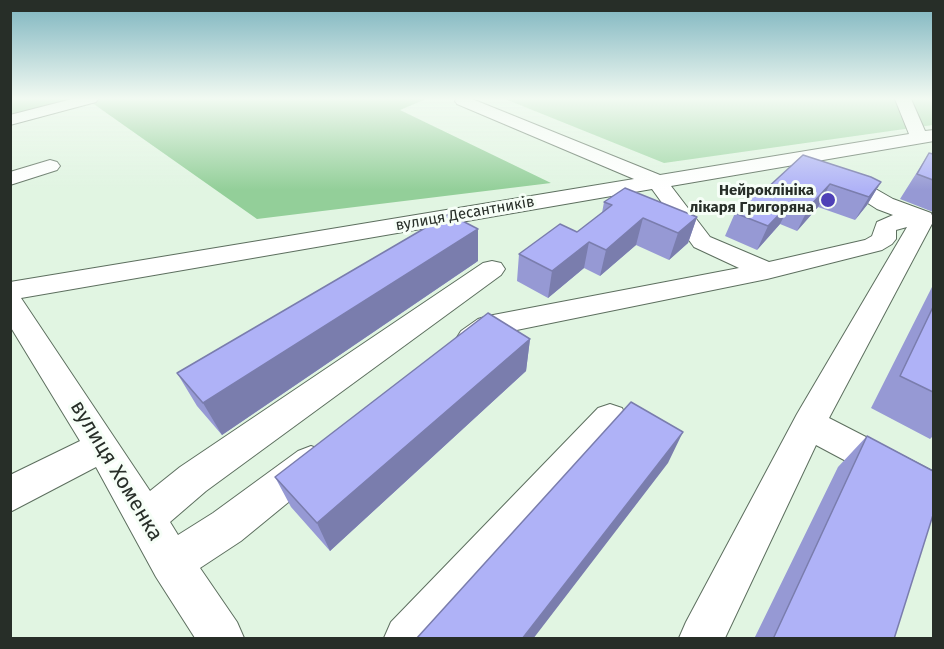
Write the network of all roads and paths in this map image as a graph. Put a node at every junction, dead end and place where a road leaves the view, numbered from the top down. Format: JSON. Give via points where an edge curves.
{"nodes":[{"id":1,"x":531,"y":129,"type":"edge"},
{"id":2,"x":924,"y":139,"type":"edge"},
{"id":3,"x":810,"y":157,"type":"junction"},
{"id":4,"x":50,"y":166,"type":"dead end"},
{"id":5,"x":10,"y":179,"type":"edge"},
{"id":6,"x":657,"y":181,"type":"junction"},
{"id":7,"x":928,"y":220,"type":"edge"},
{"id":8,"x":492,"y":268,"type":"dead end"},
{"id":9,"x":767,"y":271,"type":"junction"},
{"id":10,"x":10,"y":291,"type":"edge"},
{"id":11,"x":10,"y":303,"type":"edge"},
{"id":12,"x":451,"y":355,"type":"edge"},
{"id":13,"x":610,"y":418,"type":"dead end"},
{"id":14,"x":809,"y":424,"type":"junction"},
{"id":15,"x":103,"y":447,"type":"junction"},
{"id":16,"x":330,"y":448,"type":"edge"},
{"id":17,"x":933,"y":491,"type":"edge"},
{"id":18,"x":10,"y":495,"type":"edge"},
{"id":19,"x":146,"y":518,"type":"junction"},
{"id":20,"x":171,"y":562,"type":"junction"},
{"id":21,"x":221,"y":639,"type":"edge"},
{"id":22,"x":407,"y":639,"type":"edge"},
{"id":23,"x":702,"y":639,"type":"edge"}],
"edges":[{"from":1,"to":6,"type":"street"},
{"from":2,"to":3,"type":"street","name":"вулиця Десантників"},
{"from":3,"to":6,"type":"street","name":"вулиця Десантників"},
{"from":3,"to":7,"type":"street","via":[[885,204]]},
{"from":4,"to":5,"type":"street"},
{"from":6,"to":9,"type":"street","via":[[702,242]]},
{"from":6,"to":10,"type":"street","name":"вулиця Десантників"},
{"from":7,"to":9,"type":"street","via":[[895,221],[885,227],[884,239],[873,245]]},
{"from":7,"to":14,"type":"street"},
{"from":8,"to":19,"type":"street","via":[[193,479]]},
{"from":9,"to":12,"type":"street","via":[[488,326]]},
{"from":11,"to":15,"type":"street","name":"вулиця Хоменка"},
{"from":13,"to":22,"type":"street"},
{"from":14,"to":17,"type":"street"},
{"from":14,"to":23,"type":"street"},
{"from":15,"to":18,"type":"street"},
{"from":15,"to":19,"type":"street","name":"вулиця Хоменка"},
{"from":16,"to":20,"type":"street","via":[[227,526]]},
{"from":19,"to":20,"type":"street","name":"вулиця Хоменка"},
{"from":20,"to":21,"type":"street","name":"вулиця Хоменка"}]}
